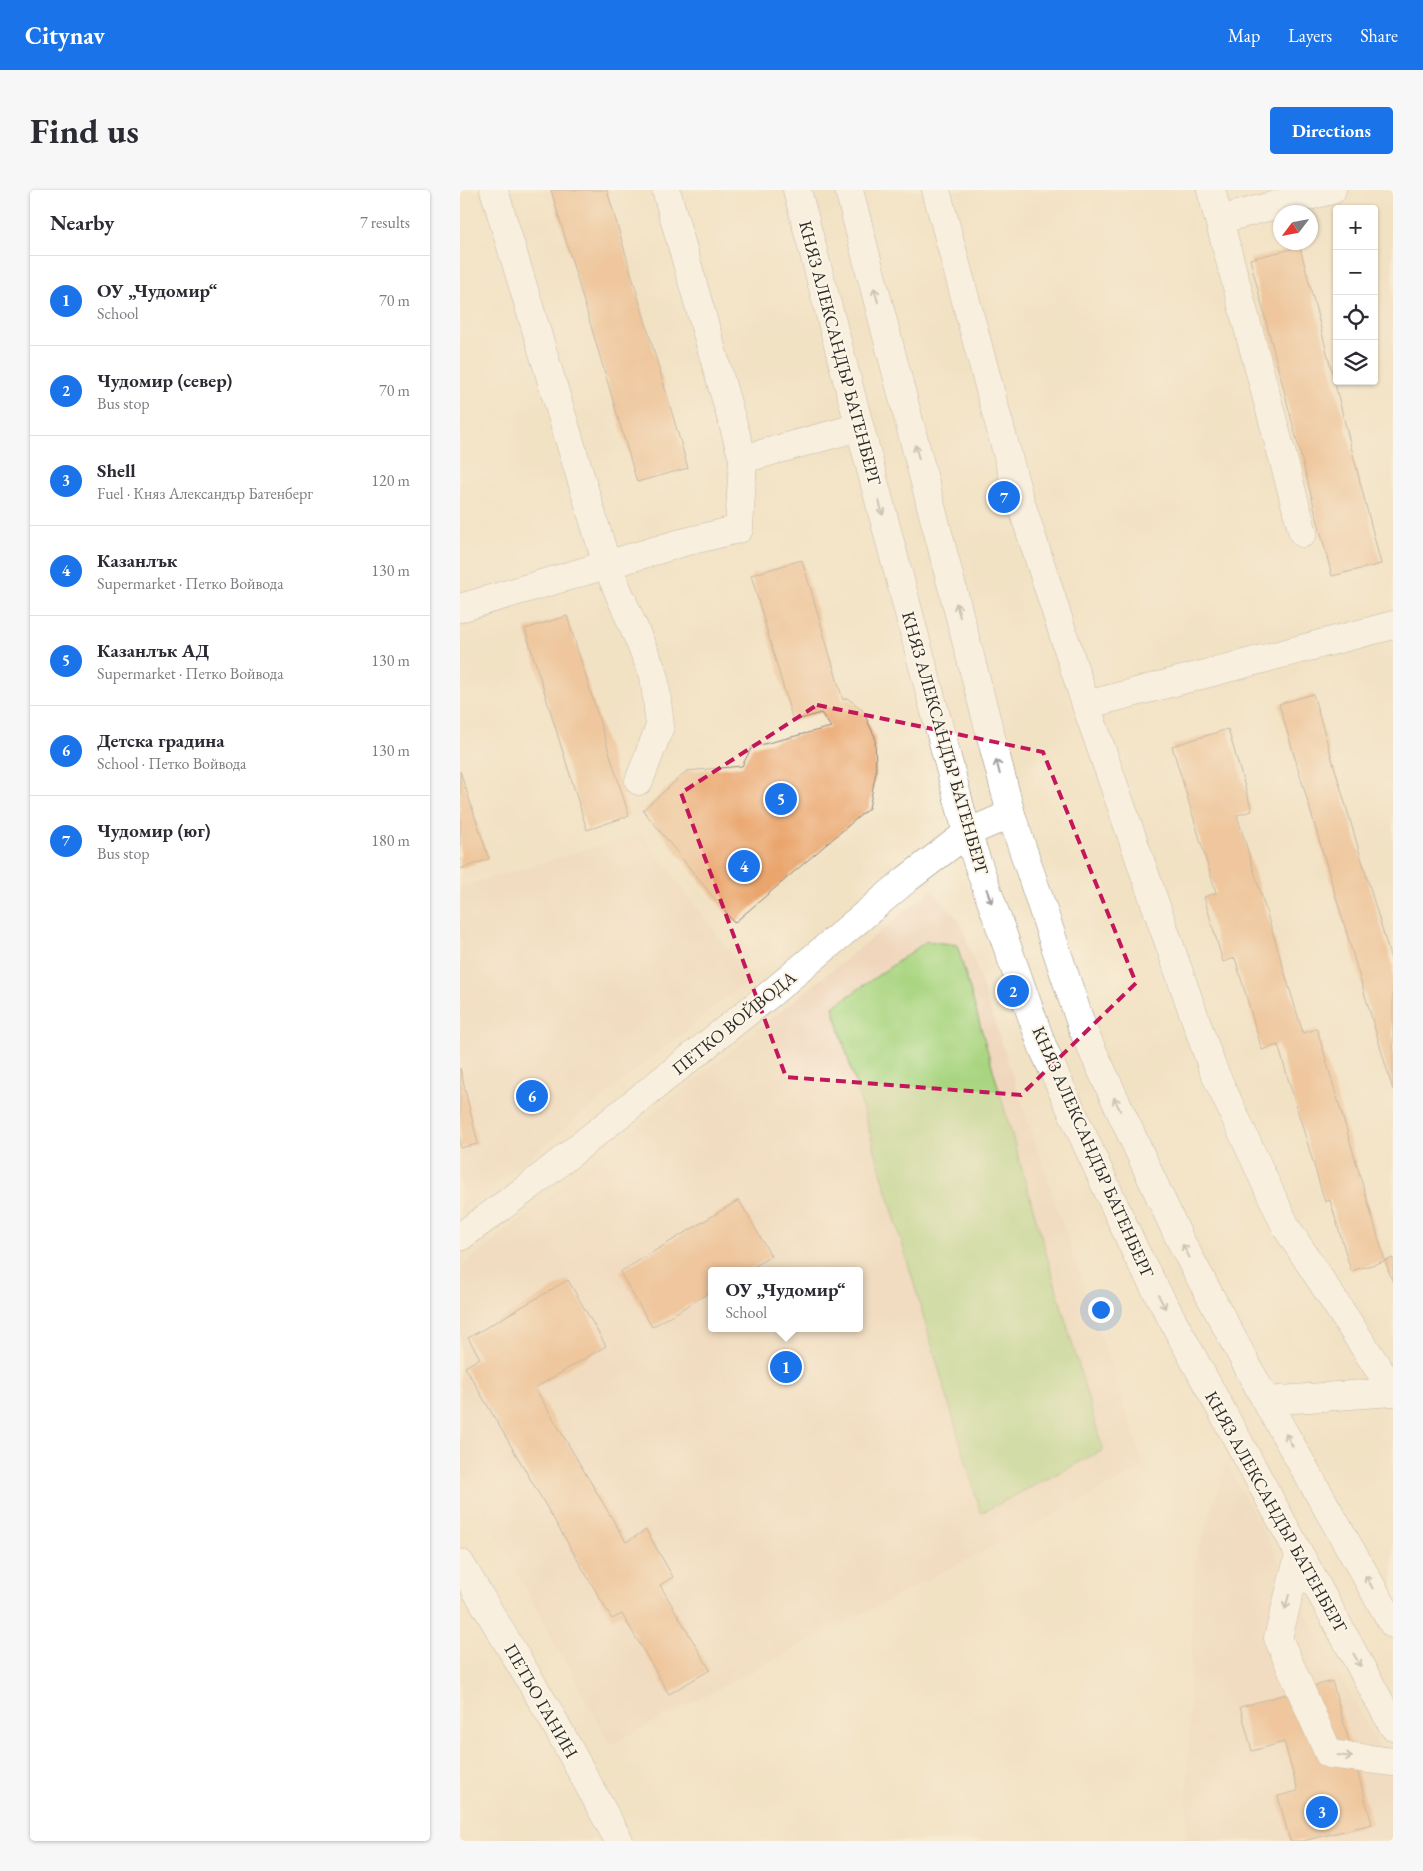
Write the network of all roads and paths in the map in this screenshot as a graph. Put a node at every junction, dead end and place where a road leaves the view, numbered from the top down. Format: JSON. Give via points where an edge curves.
{"nodes":[{"id":1,"x":494,"y":190,"type":"edge"},
{"id":2,"x":666,"y":190,"type":"edge"},
{"id":3,"x":797,"y":190,"type":"edge"},
{"id":4,"x":849,"y":190,"type":"edge"},
{"id":5,"x":936,"y":190,"type":"edge"},
{"id":6,"x":1212,"y":190,"type":"edge"},
{"id":7,"x":1332,"y":190,"type":"edge"},
{"id":8,"x":1219,"y":220,"type":"junction"},
{"id":9,"x":860,"y":427,"type":"junction"},
{"id":10,"x":743,"y":459,"type":"junction"},
{"id":11,"x":1303,"y":533,"type":"dead end"},
{"id":12,"x":607,"y":565,"type":"junction"},
{"id":13,"x":460,"y":608,"type":"edge"},
{"id":14,"x":1393,"y":625,"type":"edge"},
{"id":15,"x":1086,"y":705,"type":"junction"},
{"id":16,"x":639,"y":781,"type":"dead end"},
{"id":17,"x":1010,"y":814,"type":"junction"},
{"id":18,"x":967,"y":833,"type":"junction"},
{"id":19,"x":460,"y":1236,"type":"edge"},
{"id":20,"x":1393,"y":1392,"type":"edge"},
{"id":21,"x":1266,"y":1401,"type":"junction"},
{"id":22,"x":1299,"y":1554,"type":"junction"},
{"id":23,"x":460,"y":1563,"type":"edge"},
{"id":24,"x":1393,"y":1624,"type":"edge"},
{"id":25,"x":1393,"y":1726,"type":"edge"},
{"id":26,"x":1393,"y":1762,"type":"edge"},
{"id":27,"x":619,"y":1841,"type":"edge"}],
"edges":[{"from":1,"to":12,"type":"main road"},
{"from":2,"to":10,"type":"main road"},
{"from":3,"to":9,"type":"main road","name":"КНЯЗ АЛЕКСАНДЪР БАТЕНБЕРГ"},
{"from":17,"to":4,"type":"main road","one_way":true},
{"from":5,"to":15,"type":"main road","via":[[1018,494]]},
{"from":6,"to":8,"type":"main road"},
{"from":7,"to":8,"type":"main road"},
{"from":8,"to":11,"type":"main road"},
{"from":9,"to":10,"type":"main road"},
{"from":9,"to":18,"type":"main road","name":"КНЯЗ АЛЕКСАНДЪР БАТЕНБЕРГ","one_way":true},
{"from":10,"to":12,"type":"main road","via":[[739,530]]},
{"from":12,"to":13,"type":"main road"},
{"from":12,"to":16,"type":"main road","via":[[654,675],[660,726]]},
{"from":14,"to":15,"type":"main road"},
{"from":15,"to":20,"type":"main road","via":[[1212,1067],[1286,1227]]},
{"from":17,"to":18,"type":"main road","name":"ПЕТКО ВОЙВОДА"},
{"from":21,"to":17,"type":"main road","one_way":true,"via":[[1179,1238],[1083,1030]]},
{"from":18,"to":19,"type":"main road","name":"ПЕТКО ВОЙВОДА","via":[[530,1186]]},
{"from":18,"to":22,"type":"main road","name":"КНЯЗ АЛЕКСАНДЪР БАТЕНБЕРГ","one_way":true,"via":[[1043,1048],[1137,1255]]},
{"from":20,"to":21,"type":"main road"},
{"from":24,"to":21,"type":"main road","one_way":true},
{"from":22,"to":25,"type":"main road","name":"КНЯЗ АЛЕКСАНДЪР БАТЕНБЕРГ","one_way":true},
{"from":22,"to":26,"type":"main road","one_way":true,"via":[[1278,1638],[1329,1754]]},
{"from":23,"to":27,"type":"main road","name":"ПЕТЬО ГАНИН","via":[[550,1714]]}]}
